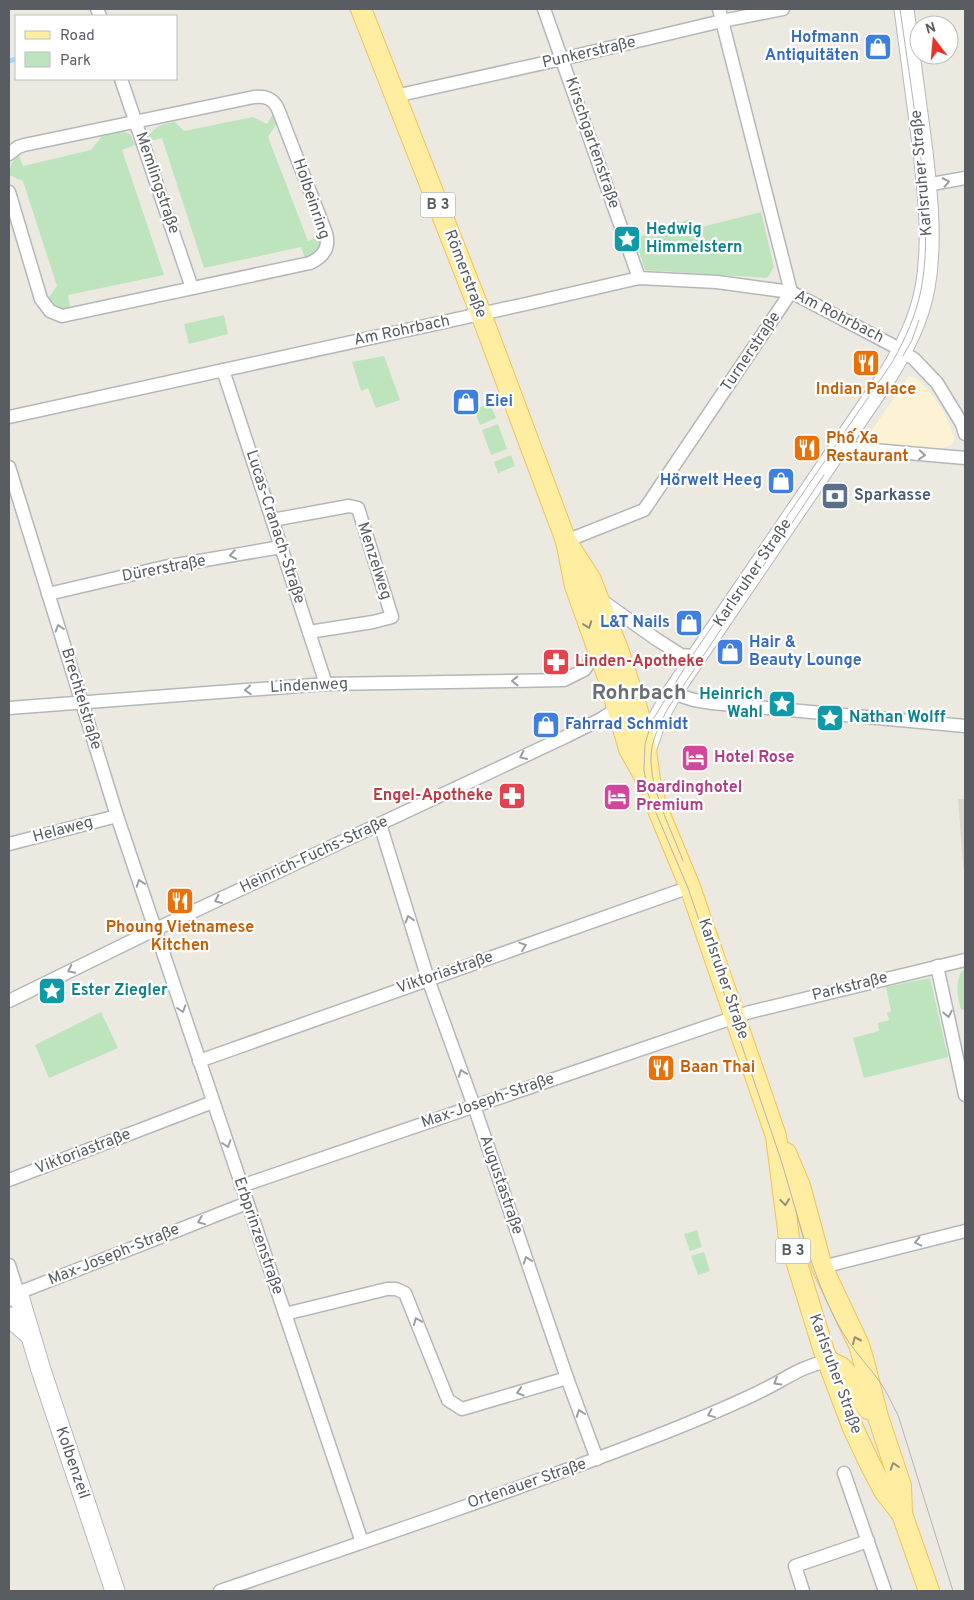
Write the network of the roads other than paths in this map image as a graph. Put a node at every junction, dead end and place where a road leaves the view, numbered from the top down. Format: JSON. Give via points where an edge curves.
{"nodes":[{"id":1,"x":361,"y":9,"type":"edge"},
{"id":2,"x":544,"y":9,"type":"edge"},
{"id":3,"x":783,"y":9,"type":"edge"},
{"id":4,"x":904,"y":9,"type":"edge"},
{"id":5,"x":720,"y":15,"type":"edge"},
{"id":6,"x":562,"y":59,"type":"junction"},
{"id":7,"x":121,"y":80,"type":"edge"},
{"id":8,"x":395,"y":96,"type":"junction"},
{"id":9,"x":136,"y":122,"type":"junction"},
{"id":10,"x":9,"y":154,"type":"edge"},
{"id":11,"x":965,"y":178,"type":"edge"},
{"id":12,"x":926,"y":185,"type":"junction"},
{"id":13,"x":9,"y":192,"type":"edge"},
{"id":14,"x":639,"y":278,"type":"junction"},
{"id":15,"x":192,"y":288,"type":"junction"},
{"id":16,"x":791,"y":292,"type":"junction"},
{"id":17,"x":481,"y":314,"type":"junction"},
{"id":18,"x":902,"y":351,"type":"junction"},
{"id":19,"x":223,"y":370,"type":"junction"},
{"id":20,"x":9,"y":417,"type":"edge"},
{"id":21,"x":965,"y":434,"type":"edge"},
{"id":22,"x":838,"y":447,"type":"junction"},
{"id":23,"x":965,"y":458,"type":"edge"},
{"id":24,"x":9,"y":467,"type":"edge"},
{"id":25,"x":272,"y":520,"type":"junction"},
{"id":26,"x":566,"y":541,"type":"junction"},
{"id":27,"x":281,"y":547,"type":"junction"},
{"id":28,"x":48,"y":594,"type":"junction"},
{"id":29,"x":598,"y":598,"type":"junction"},
{"id":30,"x":309,"y":632,"type":"junction"},
{"id":31,"x":598,"y":651,"type":"junction"},
{"id":32,"x":698,"y":653,"type":"junction"},
{"id":33,"x":326,"y":684,"type":"junction"},
{"id":34,"x":672,"y":693,"type":"junction"},
{"id":35,"x":82,"y":702,"type":"junction"},
{"id":36,"x":9,"y":708,"type":"edge"},
{"id":37,"x":618,"y":708,"type":"junction"},
{"id":38,"x":965,"y":726,"type":"edge"},
{"id":39,"x":646,"y":750,"type":"junction"},
{"id":40,"x":651,"y":788,"type":"junction"},
{"id":41,"x":117,"y":816,"type":"junction"},
{"id":42,"x":380,"y":824,"type":"junction"},
{"id":43,"x":9,"y":844,"type":"edge"},
{"id":44,"x":690,"y":887,"type":"junction"},
{"id":45,"x":156,"y":929,"type":"junction"},
{"id":46,"x":965,"y":960,"type":"edge"},
{"id":47,"x":937,"y":966,"type":"junction"},
{"id":48,"x":428,"y":979,"type":"junction"},
{"id":49,"x":9,"y":1001,"type":"edge"},
{"id":50,"x":736,"y":1016,"type":"junction"},
{"id":51,"x":199,"y":1061,"type":"junction"},
{"id":52,"x":965,"y":1095,"type":"edge"},
{"id":53,"x":213,"y":1102,"type":"junction"},
{"id":54,"x":474,"y":1106,"type":"junction"},
{"id":55,"x":776,"y":1136,"type":"junction"},
{"id":56,"x":9,"y":1180,"type":"edge"},
{"id":57,"x":241,"y":1186,"type":"junction"},
{"id":58,"x":247,"y":1203,"type":"junction"},
{"id":59,"x":965,"y":1231,"type":"edge"},
{"id":60,"x":9,"y":1265,"type":"edge"},
{"id":61,"x":822,"y":1267,"type":"junction"},
{"id":62,"x":13,"y":1295,"type":"edge"},
{"id":63,"x":286,"y":1314,"type":"junction"},
{"id":64,"x":9,"y":1317,"type":"edge"},
{"id":65,"x":30,"y":1335,"type":"junction"},
{"id":66,"x":828,"y":1361,"type":"junction"},
{"id":67,"x":567,"y":1378,"type":"junction"},
{"id":68,"x":878,"y":1417,"type":"junction"},
{"id":69,"x":597,"y":1459,"type":"junction"},
{"id":70,"x":844,"y":1473,"type":"dead end"},
{"id":71,"x":902,"y":1514,"type":"junction"},
{"id":72,"x":868,"y":1541,"type":"junction"},
{"id":73,"x":362,"y":1542,"type":"junction"},
{"id":74,"x":115,"y":1591,"type":"edge"},
{"id":75,"x":220,"y":1591,"type":"edge"},
{"id":76,"x":803,"y":1591,"type":"edge"},
{"id":77,"x":885,"y":1591,"type":"edge"},
{"id":78,"x":929,"y":1591,"type":"edge"}],
"edges":[{"from":1,"to":8,"type":"main road","name":"Römerstraße","number":"B 3"},
{"from":2,"to":6,"type":"street","name":"Kirschgartenstraße"},
{"from":3,"to":5,"type":"street","name":"Punkerstraße"},
{"from":4,"to":12,"type":"main road","name":"Karlsruher Straße"},
{"from":5,"to":6,"type":"street","name":"Punkerstraße"},
{"from":5,"to":16,"type":"street"},
{"from":6,"to":8,"type":"street","name":"Punkerstraße"},
{"from":6,"to":14,"type":"street","name":"Kirschgartenstraße"},
{"from":7,"to":9,"type":"street","name":"Memlingstraße"},
{"from":8,"to":17,"type":"main road","name":"Römerstraße","number":"B 3"},
{"from":9,"to":10,"type":"street","name":"Holbeinring","via":[[24,145]]},
{"from":9,"to":15,"type":"street","name":"Memlingstraße"},
{"from":9,"to":15,"type":"street","name":"Holbeinring","via":[[254,96],[272,100],[326,233],[325,252],[310,263]]},
{"from":12,"to":11,"type":"street","one_way":true},
{"from":12,"to":18,"type":"main road","name":"Karlsruher Straße","via":[[928,238],[925,286]]},
{"from":13,"to":15,"type":"street","name":"Holbeinring","via":[[42,299],[50,312],[62,316]]},
{"from":14,"to":16,"type":"street","name":"Am Rohrbach","via":[[717,282]]},
{"from":14,"to":17,"type":"street","name":"Am Rohrbach"},
{"from":16,"to":18,"type":"street","name":"Am Rohrbach"},
{"from":16,"to":26,"type":"street","name":"Turnerstraße","via":[[644,510]]},
{"from":17,"to":19,"type":"street","name":"Am Rohrbach"},
{"from":17,"to":26,"type":"main road","name":"Römerstraße","number":"B 3"},
{"from":18,"to":21,"type":"street","name":"Am Rohrbach","via":[[936,383]]},
{"from":18,"to":22,"type":"main road","name":"Karlsruher Straße"},
{"from":19,"to":20,"type":"street","name":"Am Rohrbach"},
{"from":19,"to":25,"type":"street","name":"Lucas-Cranach-Straße"},
{"from":22,"to":23,"type":"street","one_way":true},
{"from":22,"to":32,"type":"main road","name":"Karlsruher Straße"},
{"from":24,"to":28,"type":"street","name":"Brechtelstraße"},
{"from":25,"to":27,"type":"street","name":"Lucas-Cranach-Straße"},
{"from":25,"to":30,"type":"street","name":"Menzelweg","via":[[349,506],[358,508],[392,617]]},
{"from":26,"to":29,"type":"main road","name":"Römerstraße","number":"B 3","via":[[591,580]]},
{"from":26,"to":31,"type":"main road","name":"Römerstraße","number":"B 3","one_way":true,"via":[[574,586]]},
{"from":27,"to":28,"type":"street","name":"Dürerstraße","one_way":true,"via":[[164,567]]},
{"from":27,"to":30,"type":"street","name":"Lucas-Cranach-Straße"},
{"from":35,"to":28,"type":"street","name":"Brechtelstraße","one_way":true},
{"from":29,"to":32,"type":"street","via":[[681,654],[692,656]]},
{"from":29,"to":39,"type":"main road","name":"Römerstraße","number":"B 3","via":[[632,691]]},
{"from":30,"to":33,"type":"street","name":"Lucas-Cranach-Straße"},
{"from":31,"to":33,"type":"street","name":"Lindenweg","one_way":true,"via":[[584,670],[564,680]]},
{"from":31,"to":37,"type":"main road","name":"Römerstraße","number":"B 3"},
{"from":32,"to":34,"type":"main road","name":"Karlsruher Straße","number":"B 3"},
{"from":33,"to":35,"type":"street","name":"Lindenweg","one_way":true},
{"from":34,"to":38,"type":"street","via":[[712,703]]},
{"from":34,"to":39,"type":"main road","name":"Karlsruher Straße","number":"B 3","via":[[656,722]]},
{"from":35,"to":36,"type":"street","name":"Lindenweg"},
{"from":35,"to":41,"type":"street","name":"Brechtelstraße"},
{"from":37,"to":40,"type":"main road","name":"Römerstraße","number":"B 3","via":[[629,749]]},
{"from":37,"to":42,"type":"street","name":"Heinrich-Fuchs-Straße","one_way":true},
{"from":39,"to":40,"type":"main road","name":"Karlsruher Straße","number":"B 3"},
{"from":40,"to":44,"type":"main road","name":"Karlsruher Straße","number":"B 3"},
{"from":41,"to":43,"type":"street","name":"Helaweg"},
{"from":45,"to":41,"type":"street","name":"Brechtelstraße","one_way":true},
{"from":42,"to":45,"type":"street","name":"Heinrich-Fuchs-Straße","one_way":true},
{"from":48,"to":42,"type":"street","name":"Augustastraße","one_way":true},
{"from":48,"to":44,"type":"street","name":"Viktoriastraße","one_way":true},
{"from":44,"to":50,"type":"main road","name":"Karlsruher Straße","number":"B 3"},
{"from":45,"to":49,"type":"street","name":"Heinrich-Fuchs-Straße","one_way":true},
{"from":45,"to":51,"type":"street","name":"Erbprinzenstraße","one_way":true},
{"from":46,"to":47,"type":"street","name":"Parkstraße"},
{"from":47,"to":50,"type":"street","name":"Parkstraße"},
{"from":47,"to":52,"type":"street","one_way":true},
{"from":48,"to":51,"type":"street","name":"Viktoriastraße"},
{"from":54,"to":48,"type":"street","name":"Augustastraße","one_way":true},
{"from":50,"to":54,"type":"street","name":"Max-Joseph-Straße"},
{"from":50,"to":55,"type":"main road","name":"Karlsruher Straße","number":"B 3"},
{"from":51,"to":53,"type":"street","name":"Erbprinzenstraße"},
{"from":53,"to":56,"type":"street","name":"Viktoriastraße"},
{"from":53,"to":57,"type":"street","name":"Erbprinzenstraße","one_way":true},
{"from":54,"to":57,"type":"street","name":"Max-Joseph-Straße"},
{"from":67,"to":54,"type":"street","name":"Augustastraße","one_way":true},
{"from":55,"to":61,"type":"main road","name":"Karlsruher Straße","number":"B 3","via":[[800,1186]]},
{"from":55,"to":66,"type":"main road","name":"Karlsruher Straße","number":"B 3","one_way":true,"via":[[789,1238]]},
{"from":57,"to":58,"type":"street","name":"Erbprinzenstraße"},
{"from":58,"to":62,"type":"street","name":"Max-Joseph-Straße","one_way":true},
{"from":58,"to":63,"type":"street","name":"Erbprinzenstraße"},
{"from":59,"to":61,"type":"street","one_way":true},
{"from":60,"to":62,"type":"street","name":"Kolbenzeil"},
{"from":68,"to":61,"type":"main road","name":"Karlsruher Straße","number":"B 3","one_way":true,"via":[[859,1345]]},
{"from":62,"to":65,"type":"main road","name":"Kolbenzeil"},
{"from":67,"to":63,"type":"street","one_way":true,"via":[[462,1409],[448,1400],[405,1293],[387,1289]]},
{"from":63,"to":73,"type":"street","name":"Erbprinzenstraße"},
{"from":64,"to":65,"type":"main road"},
{"from":65,"to":74,"type":"main road","name":"Kolbenzeil"},
{"from":66,"to":68,"type":"main road","number":"B 3","via":[[841,1367],[859,1391],[866,1408]]},
{"from":66,"to":69,"type":"street","name":"Ortenauer Straße","one_way":true,"via":[[812,1364],[716,1412]]},
{"from":66,"to":71,"type":"main road","name":"Karlsruher Straße","number":"B 3","via":[[870,1464],[884,1491]]},
{"from":69,"to":67,"type":"street","name":"Augustastraße","one_way":true},
{"from":71,"to":68,"type":"main road","name":"Karlsruher Straße","number":"B 3","one_way":true,"via":[[901,1486]]},
{"from":69,"to":73,"type":"street","name":"Ortenauer Straße"},
{"from":70,"to":72,"type":"street"},
{"from":71,"to":78,"type":"main road","name":"Karlsruher Straße","number":"B 3"},
{"from":72,"to":76,"type":"street","via":[[795,1566]]},
{"from":72,"to":77,"type":"street"},
{"from":73,"to":75,"type":"street","name":"Ortenauer Straße"}]}
